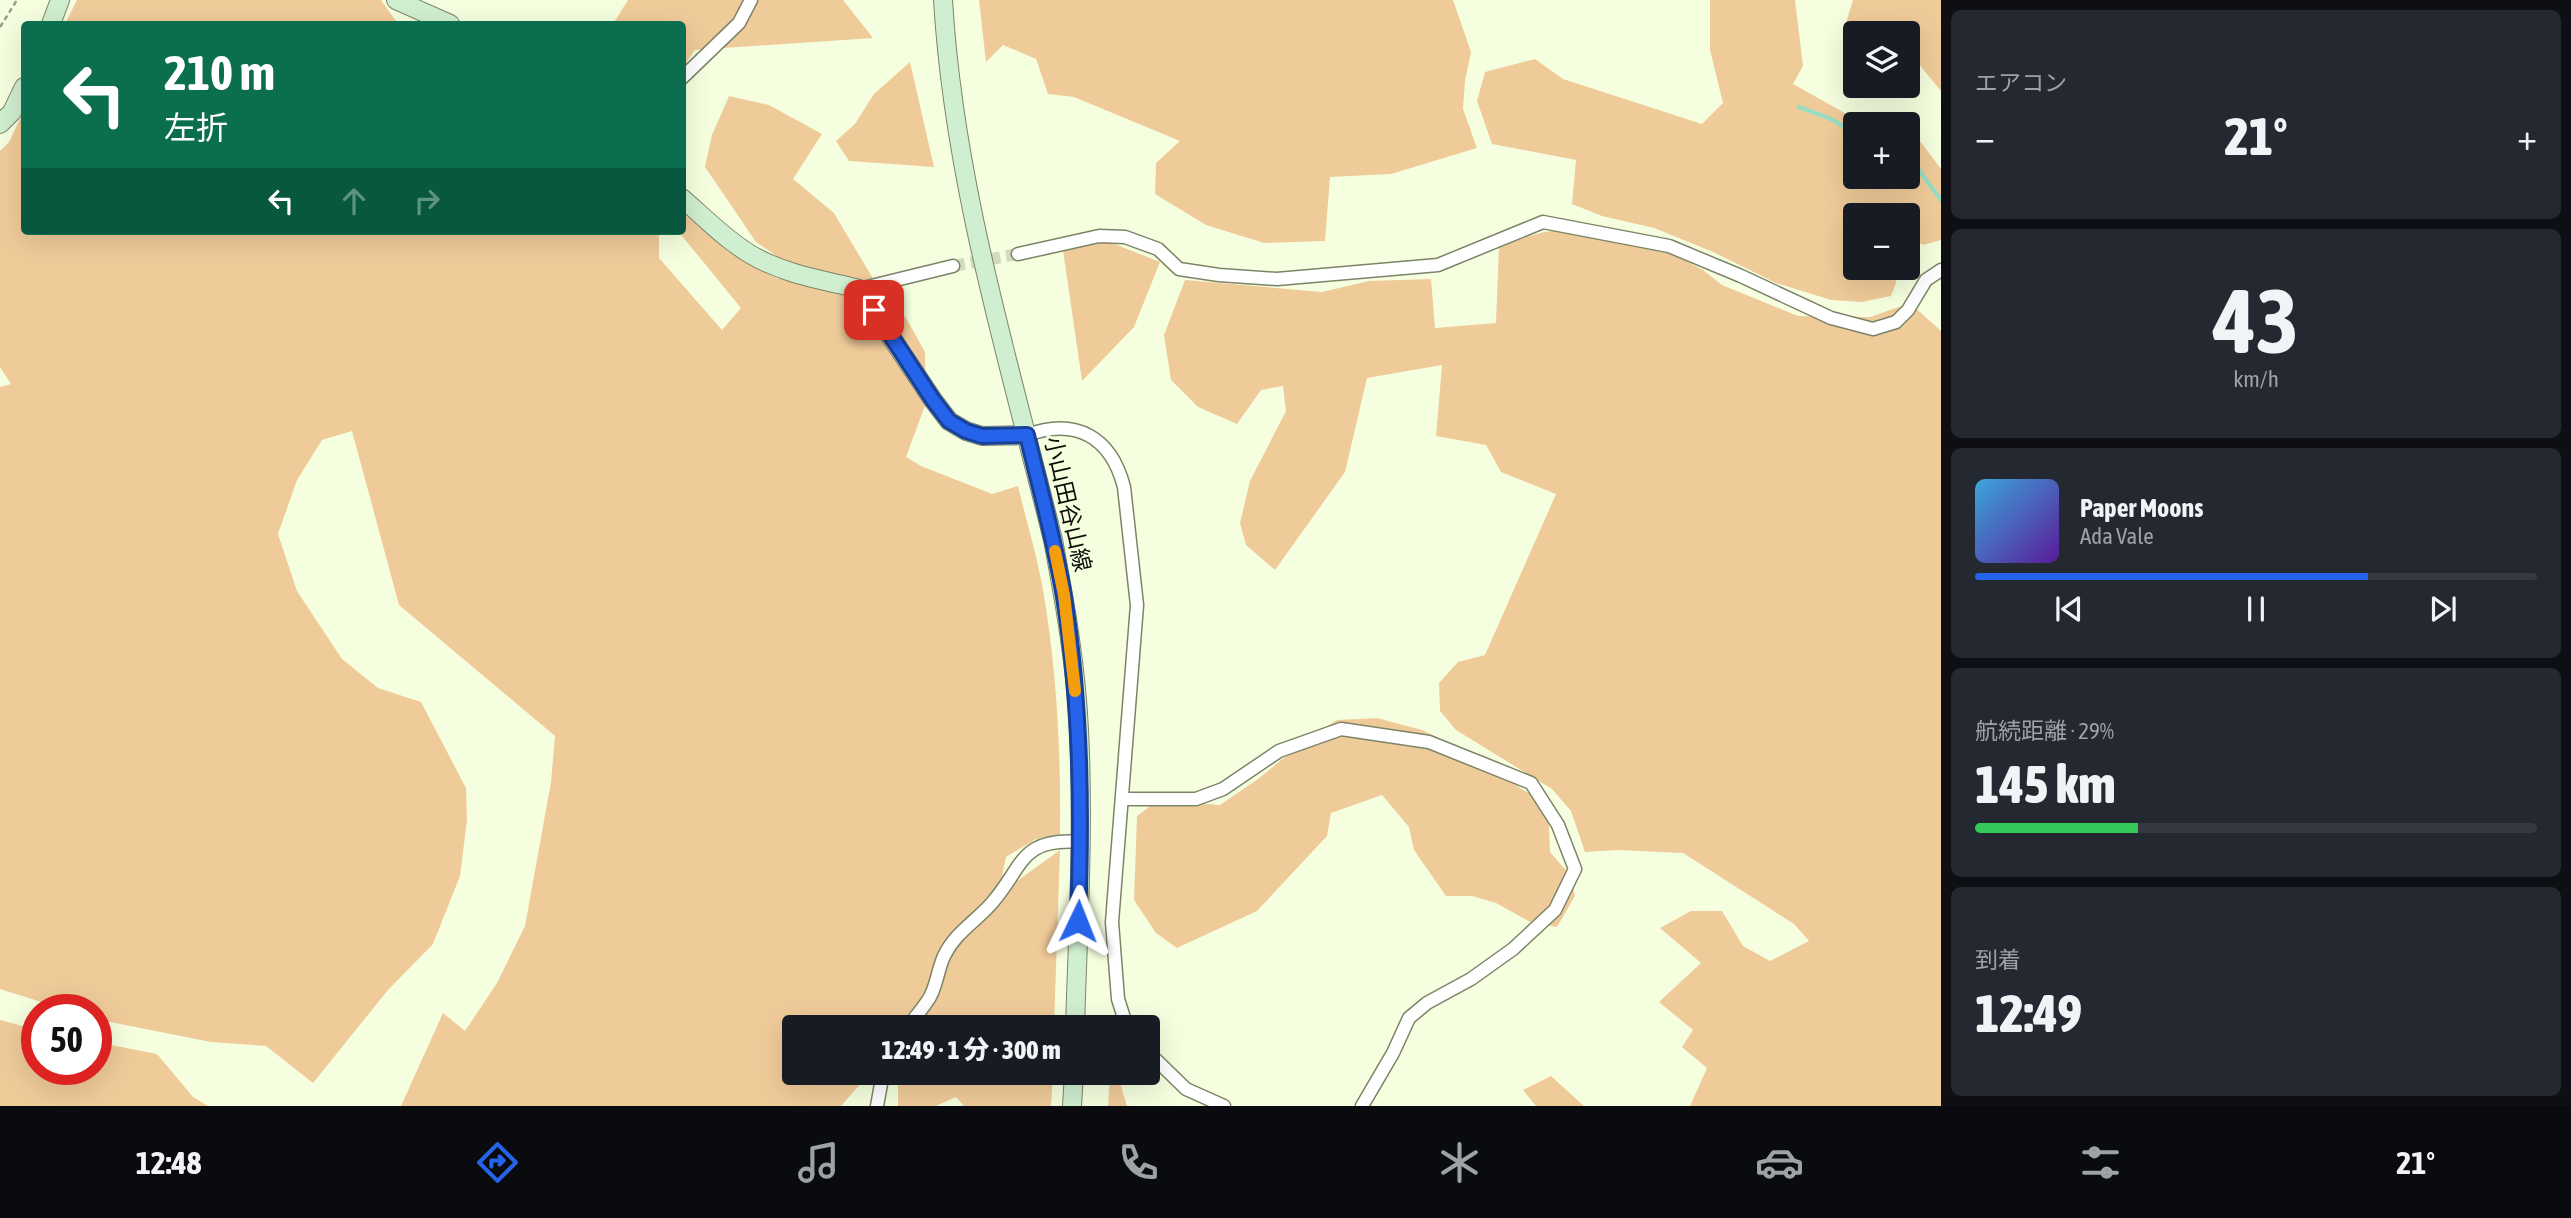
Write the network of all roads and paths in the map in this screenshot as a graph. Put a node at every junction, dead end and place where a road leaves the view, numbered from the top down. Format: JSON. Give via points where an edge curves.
{"nodes":[{"id":1,"x":17,"y":0,"type":"edge"},
{"id":2,"x":60,"y":0,"type":"edge"},
{"id":3,"x":396,"y":0,"type":"edge"},
{"id":4,"x":751,"y":0,"type":"edge"},
{"id":5,"x":943,"y":0,"type":"edge"},
{"id":6,"x":52,"y":21,"type":"edge"},
{"id":7,"x":443,"y":21,"type":"edge"},
{"id":8,"x":0,"y":27,"type":"edge"},
{"id":9,"x":686,"y":74,"type":"edge"},
{"id":10,"x":21,"y":93,"type":"edge"},
{"id":11,"x":0,"y":124,"type":"edge"},
{"id":12,"x":686,"y":202,"type":"edge"},
{"id":13,"x":1018,"y":254,"type":"tunnel mouth"},
{"id":14,"x":953,"y":266,"type":"tunnel mouth"},
{"id":15,"x":1941,"y":270,"type":"edge"},
{"id":16,"x":859,"y":289,"type":"junction"},
{"id":17,"x":1027,"y":435,"type":"junction"},
{"id":18,"x":1122,"y":799,"type":"junction"},
{"id":19,"x":1081,"y":842,"type":"junction"},
{"id":20,"x":917,"y":1015,"type":"edge"},
{"id":21,"x":1075,"y":1015,"type":"edge"},
{"id":22,"x":1123,"y":1015,"type":"edge"},
{"id":23,"x":1160,"y":1064,"type":"edge"},
{"id":24,"x":881,"y":1085,"type":"edge"},
{"id":25,"x":1073,"y":1085,"type":"edge"},
{"id":26,"x":877,"y":1106,"type":"edge"},
{"id":27,"x":1072,"y":1106,"type":"edge"},
{"id":28,"x":1224,"y":1106,"type":"edge"},
{"id":29,"x":1363,"y":1106,"type":"edge"}],
"edges":[{"from":1,"to":8,"type":"path"},
{"from":2,"to":6,"type":"main road"},
{"from":3,"to":7,"type":"main road"},
{"from":4,"to":9,"type":"street","via":[[739,23]]},
{"from":5,"to":17,"type":"main road","name":"小山田谷山線","via":[[951,93],[970,207]]},
{"from":10,"to":11,"type":"main road"},
{"from":12,"to":16,"type":"main road","via":[[750,254],[785,270]]},
{"from":13,"to":15,"type":"street","via":[[1100,236],[1125,236],[1158,249],[1179,269],[1288,279],[1438,265],[1543,222],[1669,246],[1831,318],[1873,329],[1896,322],[1926,280]]},
{"from":14,"to":16,"type":"street"},
{"from":16,"to":17,"type":"main road","via":[[949,421],[982,436]]},
{"from":17,"to":18,"type":"street","via":[[1047,428],[1071,428],[1087,434],[1111,455],[1120,471],[1137,605]]},
{"from":17,"to":19,"type":"main road","name":"小山田谷山線","via":[[1053,540],[1072,652]]},
{"from":18,"to":22,"type":"street","via":[[1112,922]]},
{"from":18,"to":29,"type":"street","via":[[1196,799],[1223,789],[1279,751],[1341,729],[1429,742],[1531,783],[1558,825],[1575,869],[1555,910],[1513,949],[1409,1018]]},
{"from":19,"to":20,"type":"street","via":[[1045,843],[1017,865],[991,903],[950,946],[930,996]]},
{"from":19,"to":21,"type":"main road","name":"小山田谷山線"},
{"from":23,"to":28,"type":"street","via":[[1186,1089]]},
{"from":24,"to":26,"type":"street"},
{"from":25,"to":27,"type":"main road"}]}
